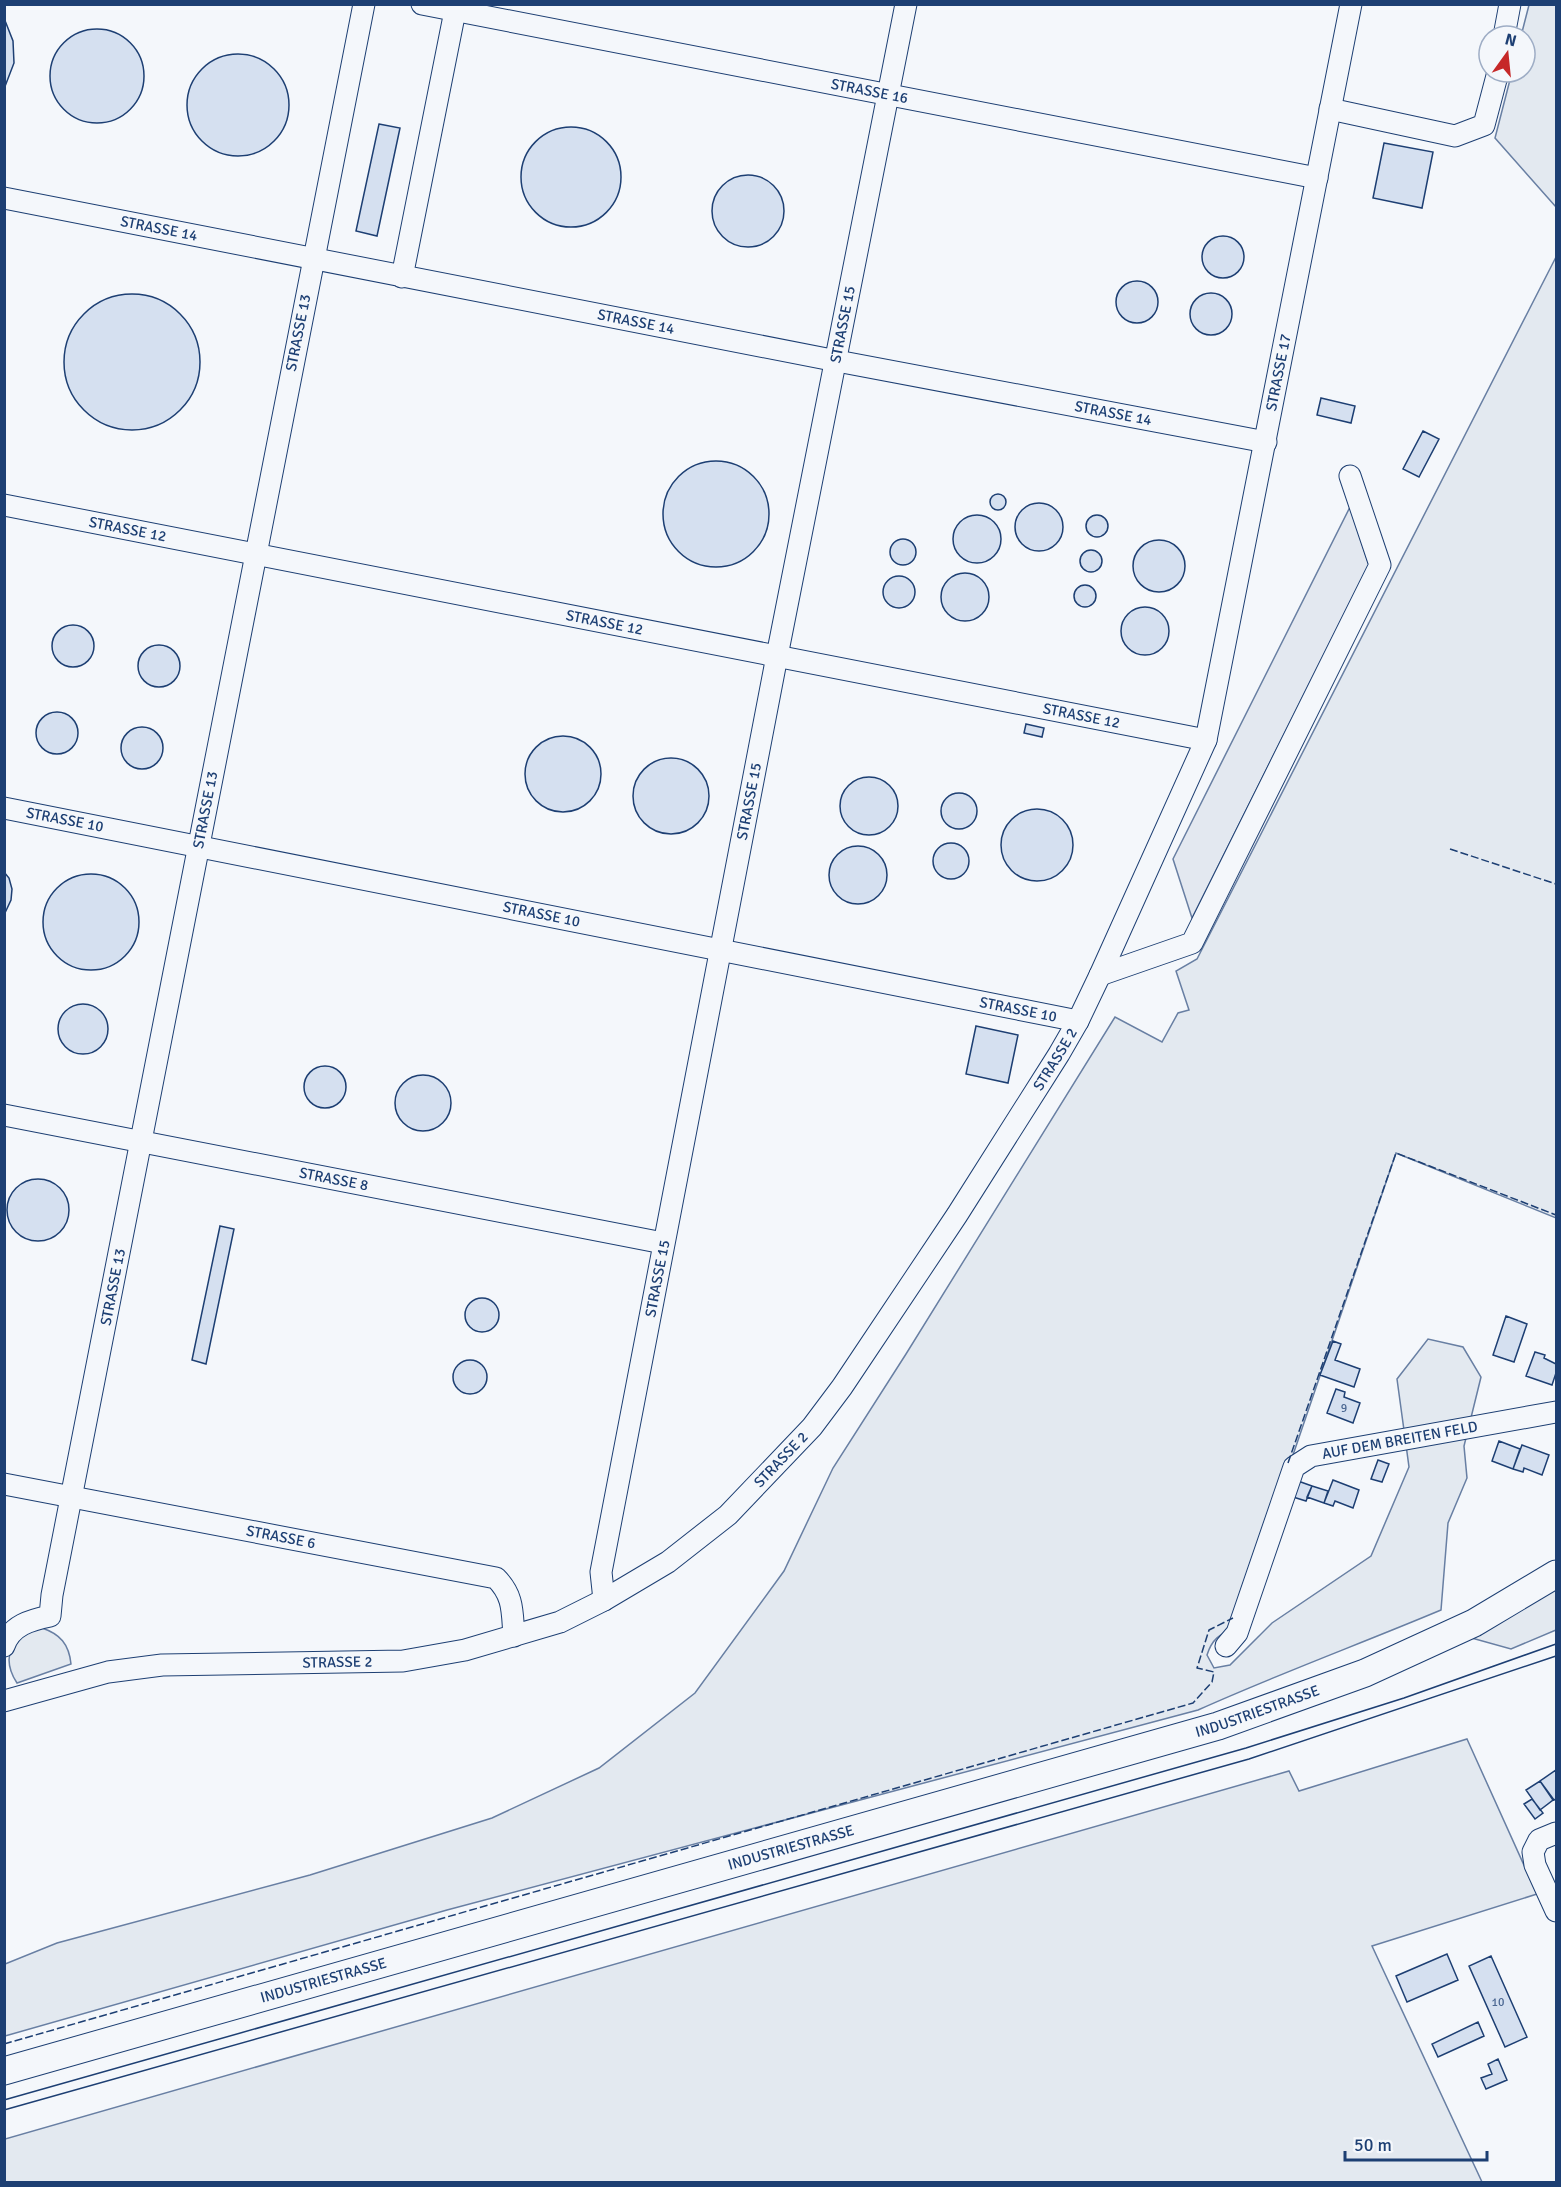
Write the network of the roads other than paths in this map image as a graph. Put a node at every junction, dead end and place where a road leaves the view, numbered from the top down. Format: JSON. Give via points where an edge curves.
{"nodes":[{"id":1,"x":364,"y":4,"type":"edge"},
{"id":2,"x":422,"y":4,"type":"edge"},
{"id":3,"x":906,"y":4,"type":"edge"},
{"id":4,"x":1351,"y":4,"type":"edge"},
{"id":5,"x":1510,"y":4,"type":"edge"},
{"id":6,"x":455,"y":11,"type":"junction"},
{"id":7,"x":1506,"y":24,"type":"edge"},
{"id":8,"x":1494,"y":84,"type":"edge"},
{"id":9,"x":888,"y":95,"type":"junction"},
{"id":10,"x":1330,"y":109,"type":"junction"},
{"id":11,"x":1317,"y":178,"type":"junction"},
{"id":12,"x":4,"y":198,"type":"edge"},
{"id":13,"x":312,"y":260,"type":"junction"},
{"id":14,"x":402,"y":278,"type":"junction"},
{"id":15,"x":837,"y":362,"type":"junction"},
{"id":16,"x":1266,"y":442,"type":"junction"},
{"id":17,"x":1350,"y":476,"type":"dead end"},
{"id":18,"x":4,"y":505,"type":"edge"},
{"id":19,"x":255,"y":554,"type":"junction"},
{"id":20,"x":777,"y":656,"type":"junction"},
{"id":21,"x":1206,"y":740,"type":"junction"},
{"id":22,"x":4,"y":808,"type":"edge"},
{"id":23,"x":198,"y":845,"type":"junction"},
{"id":24,"x":721,"y":952,"type":"junction"},
{"id":25,"x":1100,"y":975,"type":"junction"},
{"id":26,"x":1078,"y":1021,"type":"junction"},
{"id":27,"x":4,"y":1115,"type":"edge"},
{"id":28,"x":139,"y":1143,"type":"junction"},
{"id":29,"x":663,"y":1243,"type":"junction"},
{"id":30,"x":1557,"y":1412,"type":"edge"},
{"id":31,"x":4,"y":1484,"type":"edge"},
{"id":32,"x":71,"y":1497,"type":"junction"},
{"id":33,"x":1557,"y":1574,"type":"edge"},
{"id":34,"x":604,"y":1600,"type":"junction"},
{"id":35,"x":514,"y":1636,"type":"junction"},
{"id":36,"x":4,"y":1646,"type":"edge"},
{"id":37,"x":1226,"y":1646,"type":"dead end"},
{"id":38,"x":4,"y":1701,"type":"edge"},
{"id":39,"x":1548,"y":1837,"type":"edge"},
{"id":40,"x":1557,"y":1911,"type":"edge"},
{"id":41,"x":4,"y":2071,"type":"edge"}],
"edges":[{"from":1,"to":13,"type":"street","name":"STRASSE 13"},
{"from":2,"to":6,"type":"street","name":"STRASSE 16"},
{"from":3,"to":9,"type":"street","name":"STRASSE 15"},
{"from":4,"to":10,"type":"street","name":"STRASSE 17"},
{"from":5,"to":7,"type":"street"},
{"from":6,"to":9,"type":"street","name":"STRASSE 16"},
{"from":6,"to":14,"type":"street"},
{"from":8,"to":10,"type":"street","via":[[1484,125],[1455,136]]},
{"from":9,"to":11,"type":"street","name":"STRASSE 16"},
{"from":9,"to":15,"type":"street","name":"STRASSE 15"},
{"from":10,"to":11,"type":"street","name":"STRASSE 17"},
{"from":11,"to":16,"type":"street","name":"STRASSE 17"},
{"from":12,"to":13,"type":"street","name":"STRASSE 14"},
{"from":13,"to":14,"type":"street","name":"STRASSE 14"},
{"from":13,"to":19,"type":"street","name":"STRASSE 13"},
{"from":14,"to":15,"type":"street","name":"STRASSE 14"},
{"from":15,"to":16,"type":"street","name":"STRASSE 14"},
{"from":15,"to":20,"type":"street","name":"STRASSE 15"},
{"from":16,"to":21,"type":"street","name":"STRASSE 17"},
{"from":17,"to":25,"type":"street","via":[[1380,565],[1192,943]]},
{"from":18,"to":19,"type":"street","name":"STRASSE 12"},
{"from":19,"to":20,"type":"street","name":"STRASSE 12"},
{"from":19,"to":23,"type":"street","name":"STRASSE 13"},
{"from":20,"to":21,"type":"street","name":"STRASSE 12"},
{"from":20,"to":24,"type":"street","name":"STRASSE 15"},
{"from":21,"to":25,"type":"street","name":"STRASSE 2"},
{"from":22,"to":23,"type":"street","name":"STRASSE 10"},
{"from":23,"to":24,"type":"street","name":"STRASSE 10"},
{"from":23,"to":28,"type":"street","name":"STRASSE 13"},
{"from":24,"to":26,"type":"street","name":"STRASSE 10"},
{"from":24,"to":29,"type":"street","name":"STRASSE 15"},
{"from":25,"to":26,"type":"street","name":"STRASSE 2"},
{"from":26,"to":34,"type":"street","name":"STRASSE 2","via":[[957,1215],[812,1427],[728,1515],[668,1562]]},
{"from":27,"to":28,"type":"street","name":"STRASSE 8"},
{"from":28,"to":29,"type":"street","name":"STRASSE 8"},
{"from":28,"to":32,"type":"street","name":"STRASSE 13"},
{"from":29,"to":34,"type":"street","name":"STRASSE 15","via":[[601,1572]]},
{"from":30,"to":37,"type":"street","name":"AUF DEM BREITEN FELD","via":[[1311,1456],[1294,1467],[1237,1633]]},
{"from":31,"to":32,"type":"street","name":"STRASSE 6"},
{"from":32,"to":35,"type":"street","name":"STRASSE 6","via":[[496,1578],[506,1588],[511,1602]]},
{"from":32,"to":36,"type":"street","name":"STRASSE 13","via":[[50,1616],[25,1622]]},
{"from":33,"to":41,"type":"main road","name":"INDUSTRIESTRASSE","via":[[1474,1623],[1365,1673],[1218,1726]]},
{"from":34,"to":35,"type":"street","name":"STRASSE 2","via":[[560,1622]]},
{"from":35,"to":38,"type":"street","name":"STRASSE 2","via":[[403,1661],[162,1665],[108,1672]]},
{"from":39,"to":40,"type":"street","via":[[1533,1852],[1535,1865]]}]}
